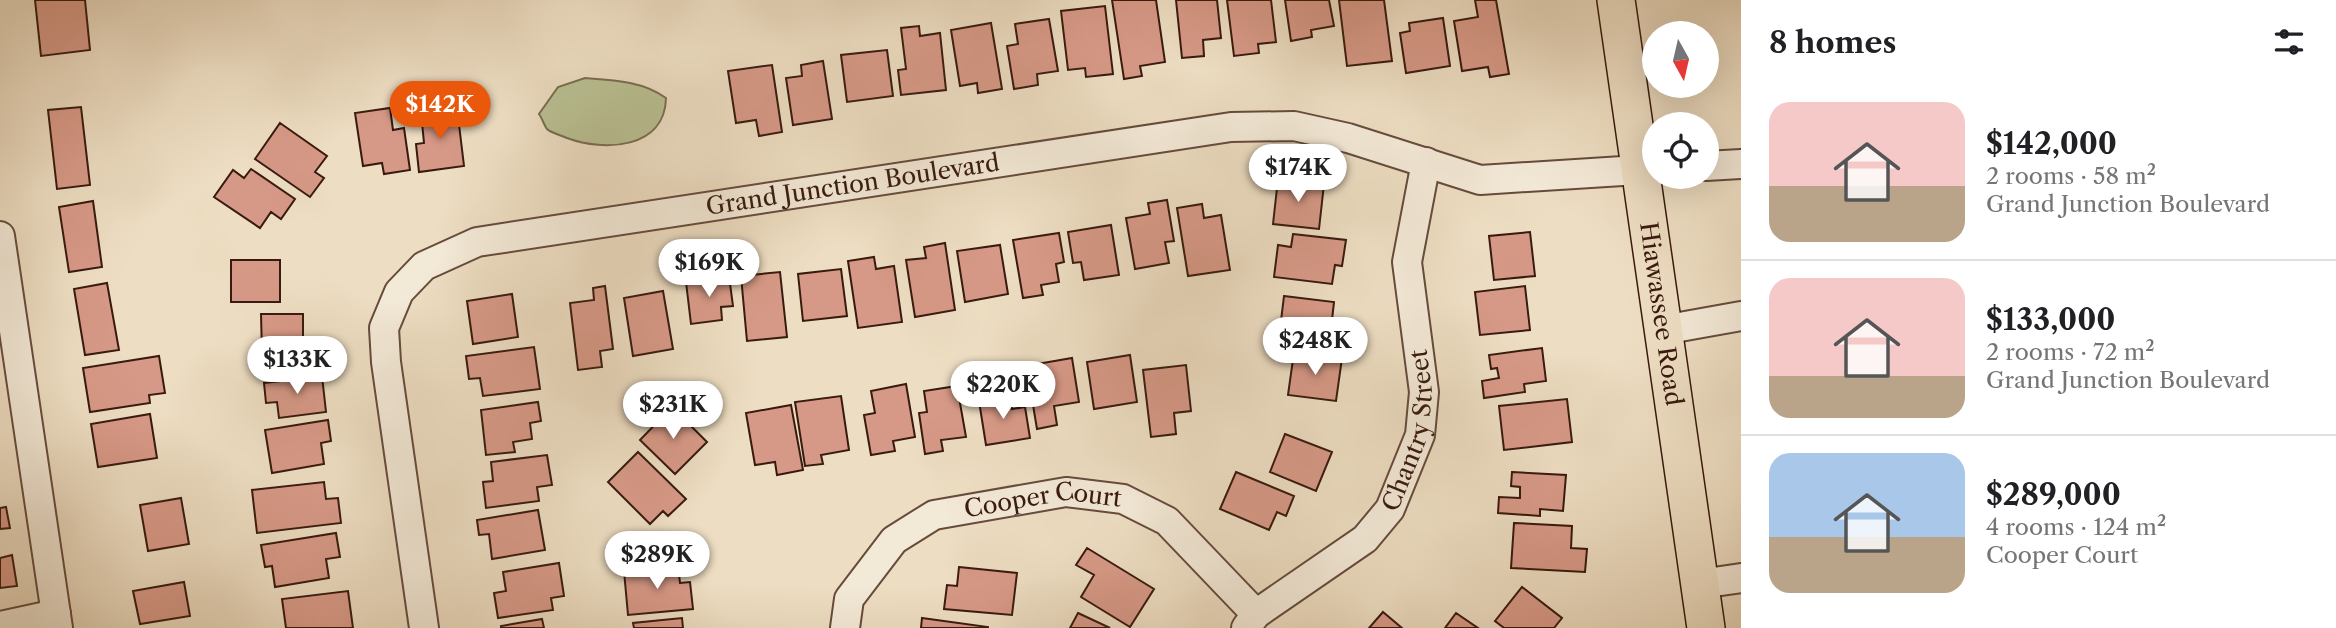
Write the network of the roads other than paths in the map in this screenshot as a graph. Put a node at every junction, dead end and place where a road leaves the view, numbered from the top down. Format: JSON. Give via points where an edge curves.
{"nodes":[{"id":1,"x":1616,"y":0,"type":"edge"},
{"id":2,"x":1642,"y":146,"type":"edge"},
{"id":3,"x":1426,"y":162,"type":"junction"},
{"id":4,"x":1741,"y":164,"type":"edge"},
{"id":5,"x":1719,"y":165,"type":"edge"},
{"id":6,"x":1642,"y":169,"type":"edge"},
{"id":7,"x":1648,"y":189,"type":"edge"},
{"id":8,"x":0,"y":236,"type":"edge"},
{"id":9,"x":1741,"y":316,"type":"edge"},
{"id":10,"x":1663,"y":330,"type":"junction"},
{"id":11,"x":1741,"y":578,"type":"edge"},
{"id":12,"x":1700,"y":584,"type":"junction"},
{"id":13,"x":57,"y":621,"type":"edge"},
{"id":14,"x":1251,"y":621,"type":"edge"},
{"id":15,"x":0,"y":626,"type":"edge"},
{"id":16,"x":424,"y":628,"type":"edge"},
{"id":17,"x":845,"y":628,"type":"edge"},
{"id":18,"x":1706,"y":628,"type":"edge"}],
"edges":[{"from":1,"to":2,"type":"main road","name":"Hiawassee Road"},
{"from":3,"to":6,"type":"street","name":"Grand Junction Boulevard","via":[[1480,180]]},
{"from":3,"to":14,"type":"street","name":"Chantry Street","via":[[1408,262],[1424,392],[1420,435],[1390,509],[1365,539]]},
{"from":3,"to":16,"type":"street","name":"Grand Junction Boulevard","via":[[1294,126],[1231,127],[477,242],[425,266],[400,292],[384,328]]},
{"from":4,"to":5,"type":"street"},
{"from":7,"to":10,"type":"main road","name":"Hiawassee Road"},
{"from":8,"to":13,"type":"street"},
{"from":9,"to":10,"type":"street"},
{"from":10,"to":12,"type":"main road","name":"Hiawassee Road"},
{"from":11,"to":12,"type":"street"},
{"from":12,"to":18,"type":"main road","name":"Hiawassee Road"},
{"from":13,"to":15,"type":"street"},
{"from":14,"to":17,"type":"street","name":"Cooper Court","via":[[1167,521],[1123,499],[1066,492],[934,515],[924,521],[894,540],[849,599]]}]}
